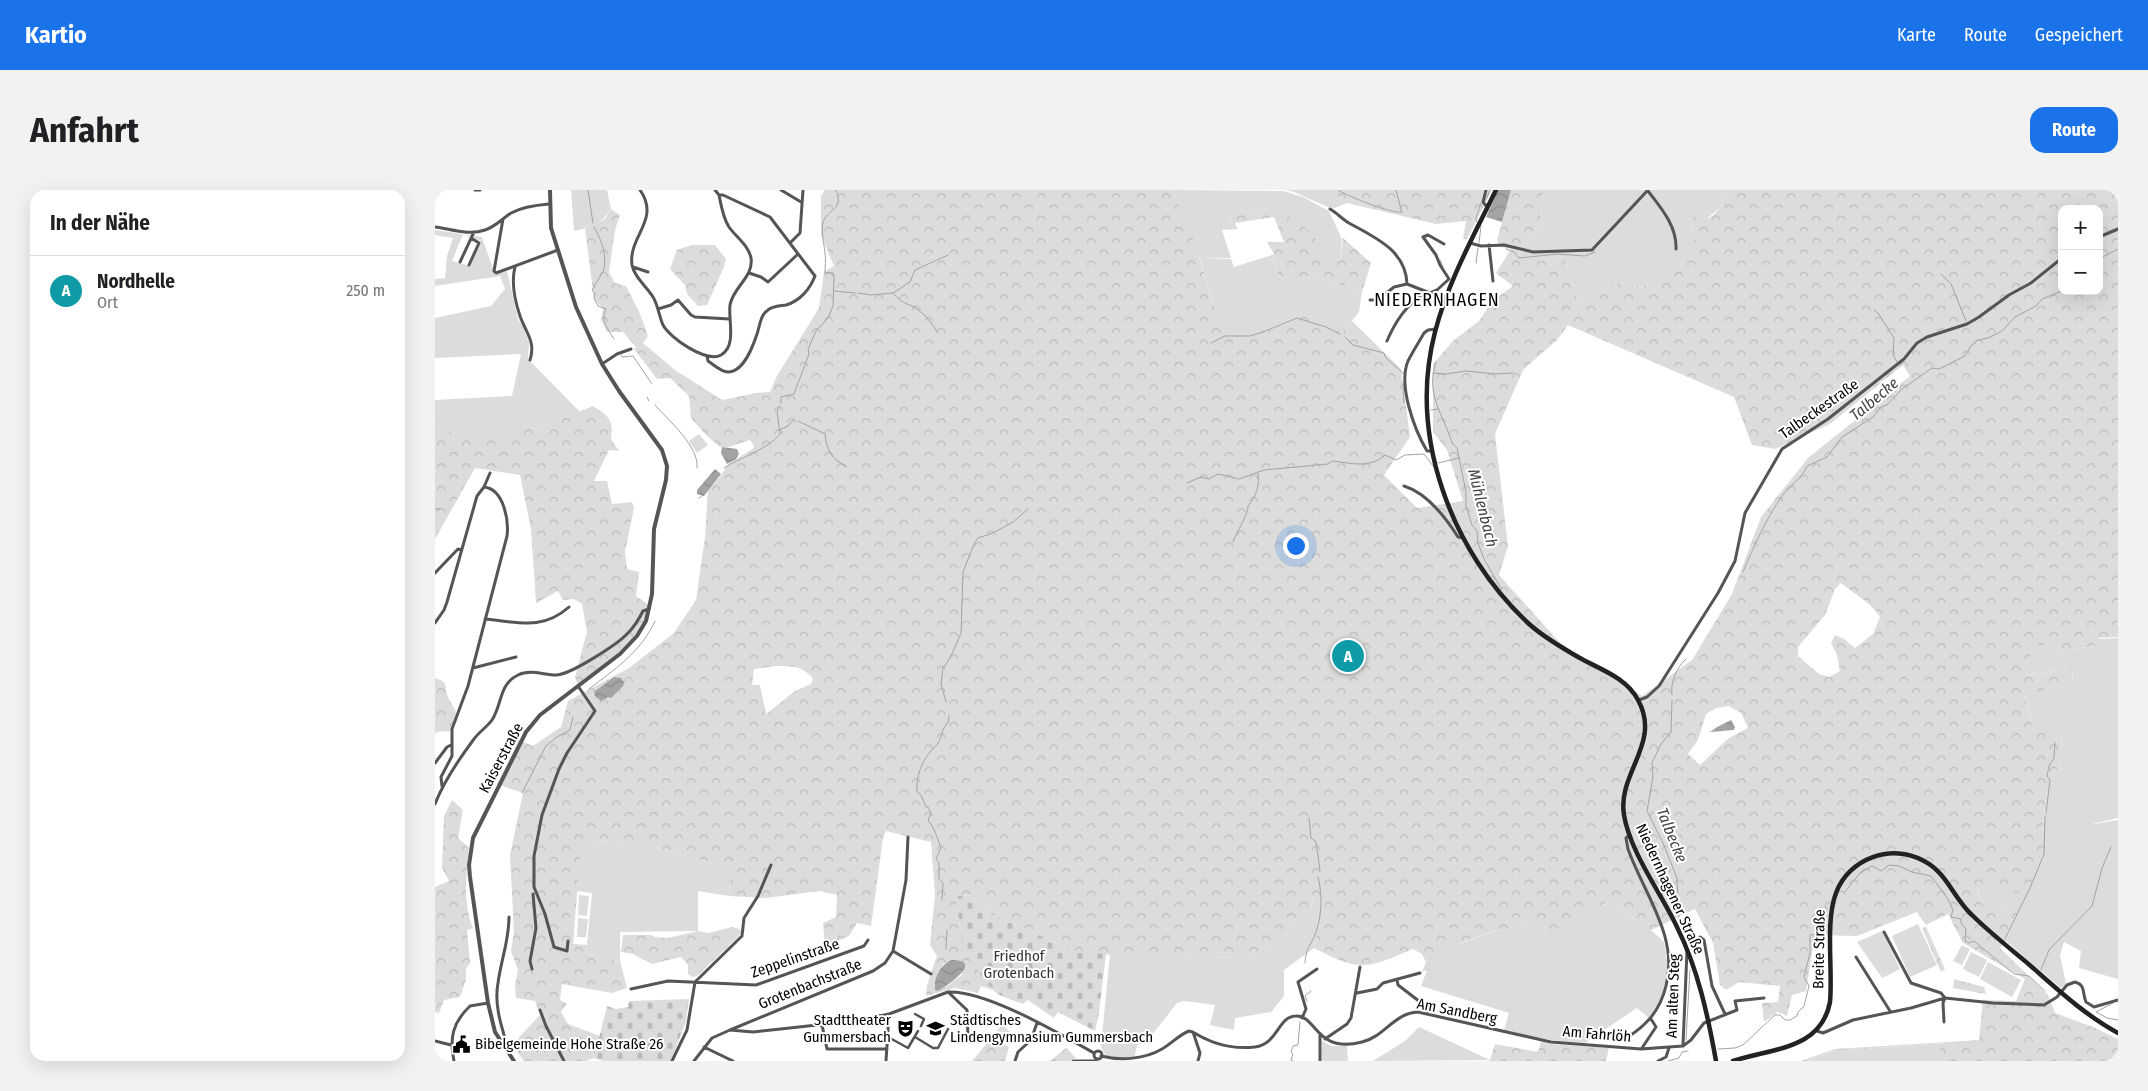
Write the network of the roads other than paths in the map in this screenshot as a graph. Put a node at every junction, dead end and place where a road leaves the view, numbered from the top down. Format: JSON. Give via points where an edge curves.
{"nodes":[{"id":1,"x":475,"y":190,"type":"edge"},
{"id":2,"x":480,"y":190,"type":"edge"},
{"id":3,"x":550,"y":190,"type":"edge"},
{"id":4,"x":640,"y":190,"type":"edge"},
{"id":5,"x":715,"y":190,"type":"edge"},
{"id":6,"x":781,"y":190,"type":"edge"},
{"id":7,"x":803,"y":190,"type":"edge"},
{"id":8,"x":1486,"y":190,"type":"edge"},
{"id":9,"x":1496,"y":190,"type":"edge"},
{"id":10,"x":1648,"y":190,"type":"edge"},
{"id":11,"x":719,"y":195,"type":"junction"},
{"id":12,"x":801,"y":202,"type":"junction"},
{"id":13,"x":549,"y":204,"type":"junction"},
{"id":14,"x":1487,"y":207,"type":"junction"},
{"id":15,"x":1330,"y":209,"type":"dead end"},
{"id":16,"x":503,"y":220,"type":"junction"},
{"id":17,"x":435,"y":227,"type":"edge"},
{"id":18,"x":2118,"y":229,"type":"edge"},
{"id":19,"x":473,"y":232,"type":"junction"},
{"id":20,"x":2103,"y":235,"type":"edge"},
{"id":21,"x":471,"y":238,"type":"junction"},
{"id":22,"x":790,"y":243,"type":"junction"},
{"id":23,"x":1470,"y":243,"type":"junction"},
{"id":24,"x":1444,"y":244,"type":"dead end"},
{"id":25,"x":1489,"y":245,"type":"junction"},
{"id":26,"x":1676,"y":249,"type":"dead end"},
{"id":27,"x":558,"y":250,"type":"junction"},
{"id":28,"x":797,"y":255,"type":"junction"},
{"id":29,"x":2058,"y":261,"type":"edge"},
{"id":30,"x":460,"y":262,"type":"dead end"},
{"id":31,"x":469,"y":265,"type":"dead end"},
{"id":32,"x":515,"y":267,"type":"junction"},
{"id":33,"x":632,"y":267,"type":"junction"},
{"id":34,"x":648,"y":272,"type":"dead end"},
{"id":35,"x":749,"y":273,"type":"junction"},
{"id":36,"x":1450,"y":279,"type":"junction"},
{"id":37,"x":1493,"y":281,"type":"dead end"},
{"id":38,"x":1407,"y":284,"type":"junction"},
{"id":39,"x":1425,"y":292,"type":"junction"},
{"id":40,"x":1370,"y":300,"type":"dead end"},
{"id":41,"x":658,"y":308,"type":"junction"},
{"id":42,"x":729,"y":319,"type":"junction"},
{"id":43,"x":1435,"y":329,"type":"junction"},
{"id":44,"x":1387,"y":341,"type":"dead end"},
{"id":45,"x":631,"y":349,"type":"dead end"},
{"id":46,"x":707,"y":356,"type":"junction"},
{"id":47,"x":530,"y":360,"type":"dead end"},
{"id":48,"x":602,"y":364,"type":"junction"},
{"id":49,"x":1432,"y":451,"type":"junction"},
{"id":50,"x":491,"y":473,"type":"dead end"},
{"id":51,"x":1404,"y":486,"type":"dead end"},
{"id":52,"x":484,"y":487,"type":"junction"},
{"id":53,"x":1463,"y":538,"type":"junction"},
{"id":54,"x":461,"y":550,"type":"junction"},
{"id":55,"x":435,"y":573,"type":"edge"},
{"id":56,"x":569,"y":607,"type":"dead end"},
{"id":57,"x":650,"y":609,"type":"junction"},
{"id":58,"x":485,"y":619,"type":"junction"},
{"id":59,"x":435,"y":623,"type":"edge"},
{"id":60,"x":516,"y":657,"type":"dead end"},
{"id":61,"x":473,"y":668,"type":"junction"},
{"id":62,"x":578,"y":686,"type":"junction"},
{"id":63,"x":1639,"y":700,"type":"junction"},
{"id":64,"x":452,"y":745,"type":"junction"},
{"id":65,"x":435,"y":762,"type":"edge"},
{"id":66,"x":442,"y":786,"type":"junction"},
{"id":67,"x":435,"y":804,"type":"edge"},
{"id":68,"x":1629,"y":835,"type":"junction"},
{"id":69,"x":908,"y":837,"type":"dead end"},
{"id":70,"x":771,"y":865,"type":"dead end"},
{"id":71,"x":534,"y":887,"type":"junction"},
{"id":72,"x":509,"y":917,"type":"dead end"},
{"id":73,"x":1885,"y":932,"type":"dead end"},
{"id":74,"x":1700,"y":937,"type":"dead end"},
{"id":75,"x":868,"y":940,"type":"dead end"},
{"id":76,"x":569,"y":942,"type":"dead end"},
{"id":77,"x":1686,"y":946,"type":"junction"},
{"id":78,"x":893,"y":951,"type":"junction"},
{"id":79,"x":1857,"y":957,"type":"dead end"},
{"id":80,"x":1360,"y":967,"type":"dead end"},
{"id":81,"x":1317,"y":969,"type":"dead end"},
{"id":82,"x":532,"y":970,"type":"dead end"},
{"id":83,"x":1421,"y":973,"type":"dead end"},
{"id":84,"x":931,"y":974,"type":"dead end"},
{"id":85,"x":1397,"y":980,"type":"junction"},
{"id":86,"x":695,"y":982,"type":"junction"},
{"id":87,"x":631,"y":989,"type":"dead end"},
{"id":88,"x":948,"y":992,"type":"junction"},
{"id":89,"x":2061,"y":992,"type":"junction"},
{"id":90,"x":1357,"y":994,"type":"junction"},
{"id":91,"x":1764,"y":998,"type":"dead end"},
{"id":92,"x":1945,"y":998,"type":"junction"},
{"id":93,"x":2118,"y":1000,"type":"edge"},
{"id":94,"x":488,"y":1003,"type":"junction"},
{"id":95,"x":540,"y":1010,"type":"dead end"},
{"id":96,"x":1890,"y":1011,"type":"junction"},
{"id":97,"x":889,"y":1014,"type":"junction"},
{"id":98,"x":915,"y":1014,"type":"dead end"},
{"id":99,"x":1428,"y":1014,"type":"junction"},
{"id":100,"x":1725,"y":1014,"type":"junction"},
{"id":101,"x":1302,"y":1018,"type":"junction"},
{"id":102,"x":1651,"y":1019,"type":"junction"},
{"id":103,"x":1708,"y":1020,"type":"junction"},
{"id":104,"x":1943,"y":1022,"type":"dead end"},
{"id":105,"x":1037,"y":1023,"type":"junction"},
{"id":106,"x":822,"y":1025,"type":"junction"},
{"id":107,"x":921,"y":1026,"type":"dead end"},
{"id":108,"x":948,"y":1029,"type":"dead end"},
{"id":109,"x":730,"y":1030,"type":"junction"},
{"id":110,"x":918,"y":1031,"type":"dead end"},
{"id":111,"x":1817,"y":1031,"type":"junction"},
{"id":112,"x":1193,"y":1032,"type":"junction"},
{"id":113,"x":2118,"y":1033,"type":"edge"},
{"id":114,"x":1320,"y":1035,"type":"junction"},
{"id":115,"x":888,"y":1037,"type":"junction"},
{"id":116,"x":915,"y":1037,"type":"junction"},
{"id":117,"x":1628,"y":1037,"type":"dead end"},
{"id":118,"x":968,"y":1038,"type":"dead end"},
{"id":119,"x":1325,"y":1039,"type":"junction"},
{"id":120,"x":435,"y":1041,"type":"edge"},
{"id":121,"x":1551,"y":1042,"type":"joint"},
{"id":122,"x":451,"y":1045,"type":"junction"},
{"id":123,"x":1683,"y":1046,"type":"junction"},
{"id":124,"x":704,"y":1047,"type":"junction"},
{"id":125,"x":1669,"y":1048,"type":"junction"},
{"id":126,"x":887,"y":1049,"type":"junction"},
{"id":127,"x":1641,"y":1049,"type":"junction"},
{"id":128,"x":506,"y":1050,"type":"junction"},
{"id":129,"x":1094,"y":1053,"type":"junction"},
{"id":130,"x":721,"y":1055,"type":"junction"},
{"id":131,"x":1098,"y":1059,"type":"edge"},
{"id":132,"x":455,"y":1061,"type":"edge"},
{"id":133,"x":515,"y":1061,"type":"edge"},
{"id":134,"x":564,"y":1061,"type":"edge"},
{"id":135,"x":672,"y":1061,"type":"edge"},
{"id":136,"x":693,"y":1061,"type":"edge"},
{"id":137,"x":719,"y":1061,"type":"edge"},
{"id":138,"x":733,"y":1061,"type":"edge"},
{"id":139,"x":887,"y":1061,"type":"edge"},
{"id":140,"x":1015,"y":1061,"type":"edge"},
{"id":141,"x":1073,"y":1061,"type":"edge"},
{"id":142,"x":1104,"y":1061,"type":"edge"},
{"id":143,"x":1198,"y":1061,"type":"edge"},
{"id":144,"x":1320,"y":1061,"type":"edge"},
{"id":145,"x":1658,"y":1061,"type":"edge"},
{"id":146,"x":1716,"y":1061,"type":"edge"},
{"id":147,"x":1733,"y":1061,"type":"edge"}],
"edges":[{"from":1,"to":2,"type":"street"},
{"from":3,"to":13,"type":"street","name":"Kaiserstraße"},
{"from":4,"to":33,"type":"street","via":[[647,216],[634,247]]},
{"from":5,"to":11,"type":"street"},
{"from":6,"to":12,"type":"street"},
{"from":7,"to":12,"type":"street"},
{"from":8,"to":14,"type":"street","via":[[1483,202]]},
{"from":9,"to":14,"type":"main road"},
{"from":10,"to":25,"type":"street","via":[[1592,250],[1533,252]]},
{"from":10,"to":26,"type":"street","via":[[1669,222],[1677,241]]},
{"from":11,"to":22,"type":"street","via":[[771,217]]},
{"from":11,"to":35,"type":"street","via":[[728,226],[751,256]]},
{"from":12,"to":22,"type":"street","via":[[800,233]]},
{"from":13,"to":16,"type":"street","via":[[521,209]]},
{"from":13,"to":27,"type":"street","name":"Kaiserstraße","via":[[551,228]]},
{"from":14,"to":23,"type":"main road"},
{"from":15,"to":38,"type":"street","via":[[1387,244],[1406,271]]},
{"from":16,"to":19,"type":"street","via":[[487,230]]},
{"from":16,"to":32,"type":"street","via":[[494,271]]},
{"from":17,"to":19,"type":"street"},
{"from":18,"to":20,"type":"street"},
{"from":19,"to":21,"type":"street"},
{"from":21,"to":30,"type":"street"},
{"from":21,"to":31,"type":"street","via":[[479,243]]},
{"from":22,"to":28,"type":"street"},
{"from":23,"to":25,"type":"street"},
{"from":23,"to":36,"type":"main road"},
{"from":24,"to":36,"type":"street","via":[[1428,235],[1423,237]]},
{"from":25,"to":37,"type":"street"},
{"from":27,"to":32,"type":"street"},
{"from":27,"to":48,"type":"street","name":"Kaiserstraße","via":[[576,307]]},
{"from":28,"to":35,"type":"street","via":[[769,282]]},
{"from":28,"to":46,"type":"street","via":[[815,276],[796,301],[769,309],[763,315],[757,335],[739,368],[723,370],[708,361]]},
{"from":29,"to":63,"type":"street","name":"Talbeckestraße","via":[[2031,283],[1967,324],[1917,343],[1904,359],[1828,419],[1782,448],[1745,513],[1735,561],[1718,593],[1659,686]]},
{"from":32,"to":47,"type":"street","via":[[512,280],[520,316],[532,341]]},
{"from":33,"to":34,"type":"street"},
{"from":33,"to":41,"type":"street"},
{"from":35,"to":42,"type":"street","via":[[733,294]]},
{"from":36,"to":39,"type":"street","via":[[1433,292]]},
{"from":36,"to":43,"type":"main road"},
{"from":38,"to":39,"type":"street"},
{"from":38,"to":40,"type":"street","via":[[1394,287],[1378,300]]},
{"from":39,"to":44,"type":"street","via":[[1401,313]]},
{"from":41,"to":42,"type":"street","via":[[678,300],[695,317]]},
{"from":41,"to":46,"type":"street","via":[[667,331],[681,343]]},
{"from":42,"to":46,"type":"street","via":[[731,339],[726,350],[721,355]]},
{"from":43,"to":49,"type":"main road","via":[[1427,384]]},
{"from":43,"to":49,"type":"street","via":[[1428,330],[1420,340],[1408,362],[1406,377],[1412,418],[1427,451]]},
{"from":45,"to":48,"type":"street"},
{"from":48,"to":57,"type":"street","name":"Kaiserstraße","via":[[662,450],[667,466],[654,528]]},
{"from":49,"to":53,"type":"main road","via":[[1445,497]]},
{"from":50,"to":52,"type":"street"},
{"from":51,"to":53,"type":"street","via":[[1413,489],[1435,508],[1458,537]]},
{"from":52,"to":54,"type":"street","via":[[477,496]]},
{"from":52,"to":58,"type":"street","via":[[494,491],[508,516],[509,526]]},
{"from":53,"to":63,"type":"main road","via":[[1487,576],[1529,624],[1553,642],[1619,679]]},
{"from":54,"to":55,"type":"street","via":[[458,549]]},
{"from":54,"to":59,"type":"street","via":[[444,610]]},
{"from":56,"to":58,"type":"street","via":[[536,624]]},
{"from":57,"to":62,"type":"street","name":"Kaiserstraße","via":[[630,644]]},
{"from":57,"to":66,"type":"street","via":[[643,611],[635,626],[612,646],[566,673],[529,672],[519,674],[507,683],[491,721],[474,738]]},
{"from":58,"to":61,"type":"street"},
{"from":60,"to":61,"type":"street"},
{"from":61,"to":64,"type":"street","via":[[453,729]]},
{"from":62,"to":71,"type":"street","via":[[595,711],[567,753],[547,801],[534,856]]},
{"from":62,"to":94,"type":"street","name":"Kaiserstraße","via":[[539,715],[526,732],[473,838],[470,877]]},
{"from":63,"to":68,"type":"main road","name":"Niedernhagener Straße","via":[[1645,730],[1624,799],[1623,811]]},
{"from":64,"to":65,"type":"street"},
{"from":64,"to":66,"type":"street","via":[[450,761],[440,780]]},
{"from":66,"to":67,"type":"street"},
{"from":68,"to":77,"type":"main road","name":"Niedernhagener Straße"},
{"from":68,"to":102,"type":"street","name":"Am Fahrlöh","via":[[1626,838],[1628,849],[1664,932],[1669,952],[1668,979]]},
{"from":69,"to":78,"type":"street","via":[[906,880]]},
{"from":70,"to":86,"type":"street","via":[[744,918],[742,936]]},
{"from":71,"to":76,"type":"street","via":[[554,947],[567,951]]},
{"from":71,"to":82,"type":"street","via":[[536,922],[530,961]]},
{"from":72,"to":128,"type":"street","via":[[506,950],[497,984],[498,1015]]},
{"from":73,"to":92,"type":"street","via":[[1911,983],[1941,993]]},
{"from":74,"to":100,"type":"street","via":[[1704,940],[1712,986]]},
{"from":75,"to":86,"type":"street","name":"Zeppelinstraße","via":[[864,946],[755,985]]},
{"from":77,"to":103,"type":"main road","name":"Niedernhagener Straße"},
{"from":77,"to":123,"type":"street","name":"Am alten Steg"},
{"from":78,"to":84,"type":"street"},
{"from":78,"to":109,"type":"street","name":"Grotenbachstraße","via":[[885,963],[873,971]]},
{"from":79,"to":96,"type":"street"},
{"from":80,"to":90,"type":"street"},
{"from":81,"to":101,"type":"street","via":[[1298,982],[1306,1009]]},
{"from":83,"to":85,"type":"street"},
{"from":85,"to":90,"type":"street"},
{"from":85,"to":99,"type":"street","via":[[1398,985],[1428,1008]]},
{"from":86,"to":87,"type":"street","name":"Zeppelinstraße","via":[[668,981]]},
{"from":86,"to":135,"type":"street","via":[[687,1030]]},
{"from":88,"to":97,"type":"street"},
{"from":88,"to":105,"type":"street","via":[[970,994]]},
{"from":88,"to":118,"type":"street","via":[[967,1010]]},
{"from":89,"to":92,"type":"street","via":[[2044,1005]]},
{"from":89,"to":93,"type":"street","via":[[2075,982],[2081,983],[2086,1002],[2094,1007]]},
{"from":89,"to":111,"type":"main road","name":"Breite Straße","via":[[1974,918],[1933,866],[1908,854],[1887,853],[1856,866],[1836,893],[1831,917],[1830,1002],[1825,1020]]},
{"from":89,"to":113,"type":"main road","name":"Breite Straße"},
{"from":90,"to":119,"type":"street","via":[[1347,1024]]},
{"from":91,"to":100,"type":"street","via":[[1735,1001],[1737,1010]]},
{"from":92,"to":96,"type":"street"},
{"from":92,"to":104,"type":"street"},
{"from":94,"to":122,"type":"street","via":[[470,1006],[464,1012]]},
{"from":94,"to":128,"type":"street","name":"Kaiserstraße","via":[[495,1032]]},
{"from":95,"to":134,"type":"street"},
{"from":96,"to":111,"type":"street","via":[[1853,1020],[1823,1033]]},
{"from":97,"to":106,"type":"street"},
{"from":97,"to":115,"type":"street"},
{"from":98,"to":107,"type":"street","via":[[924,1019]]},
{"from":99,"to":119,"type":"street","name":"Am Sandberg","via":[[1409,1012],[1378,1036],[1363,1042],[1333,1044]]},
{"from":99,"to":121,"type":"street","name":"Am Sandberg"},
{"from":100,"to":103,"type":"street"},
{"from":101,"to":112,"type":"street","via":[[1286,1019],[1272,1039],[1256,1047],[1220,1044]]},
{"from":101,"to":114,"type":"street","name":"Am Sandberg"},
{"from":102,"to":117,"type":"street","name":"Am Fahrlöh"},
{"from":102,"to":127,"type":"street","name":"Am Fahrlöh","via":[[1656,1027]]},
{"from":103,"to":123,"type":"street"},
{"from":103,"to":146,"type":"main road","name":"Niedernhagener Straße"},
{"from":105,"to":129,"type":"street"},
{"from":105,"to":140,"type":"street","via":[[1031,1040],[1018,1052]]},
{"from":106,"to":109,"type":"street","via":[[753,1032]]},
{"from":106,"to":126,"type":"street","via":[[827,1049]]},
{"from":108,"to":116,"type":"street","via":[[938,1048]]},
{"from":109,"to":124,"type":"street","name":"Grotenbachstraße","via":[[712,1038]]},
{"from":110,"to":116,"type":"street"},
{"from":111,"to":147,"type":"main road","via":[[1803,1041]]},
{"from":112,"to":131,"type":"street","via":[[1185,1033],[1163,1049],[1135,1059]]},
{"from":112,"to":143,"type":"street","via":[[1200,1053]]},
{"from":114,"to":119,"type":"street","name":"Am Sandberg"},
{"from":114,"to":144,"type":"street"},
{"from":115,"to":116,"type":"street","via":[[908,1048]]},
{"from":115,"to":126,"type":"street"},
{"from":120,"to":122,"type":"street"},
{"from":121,"to":127,"type":"street","name":"Am Fahrlöh"},
{"from":122,"to":132,"type":"street"},
{"from":123,"to":125,"type":"street","name":"Am Fahrlöh"},
{"from":124,"to":130,"type":"street"},
{"from":124,"to":136,"type":"street","name":"Grotenbachstraße"},
{"from":125,"to":127,"type":"street","name":"Am Fahrlöh"},
{"from":125,"to":145,"type":"street","name":"Am alten Steg","via":[[1666,1057]]},
{"from":126,"to":139,"type":"street"},
{"from":128,"to":133,"type":"street","name":"Kaiserstraße"},
{"from":129,"to":131,"type":"street"},
{"from":129,"to":131,"type":"street","via":[[1100,1052]]},
{"from":130,"to":137,"type":"street"},
{"from":130,"to":138,"type":"street"},
{"from":131,"to":141,"type":"street"},
{"from":131,"to":142,"type":"street"}]}
